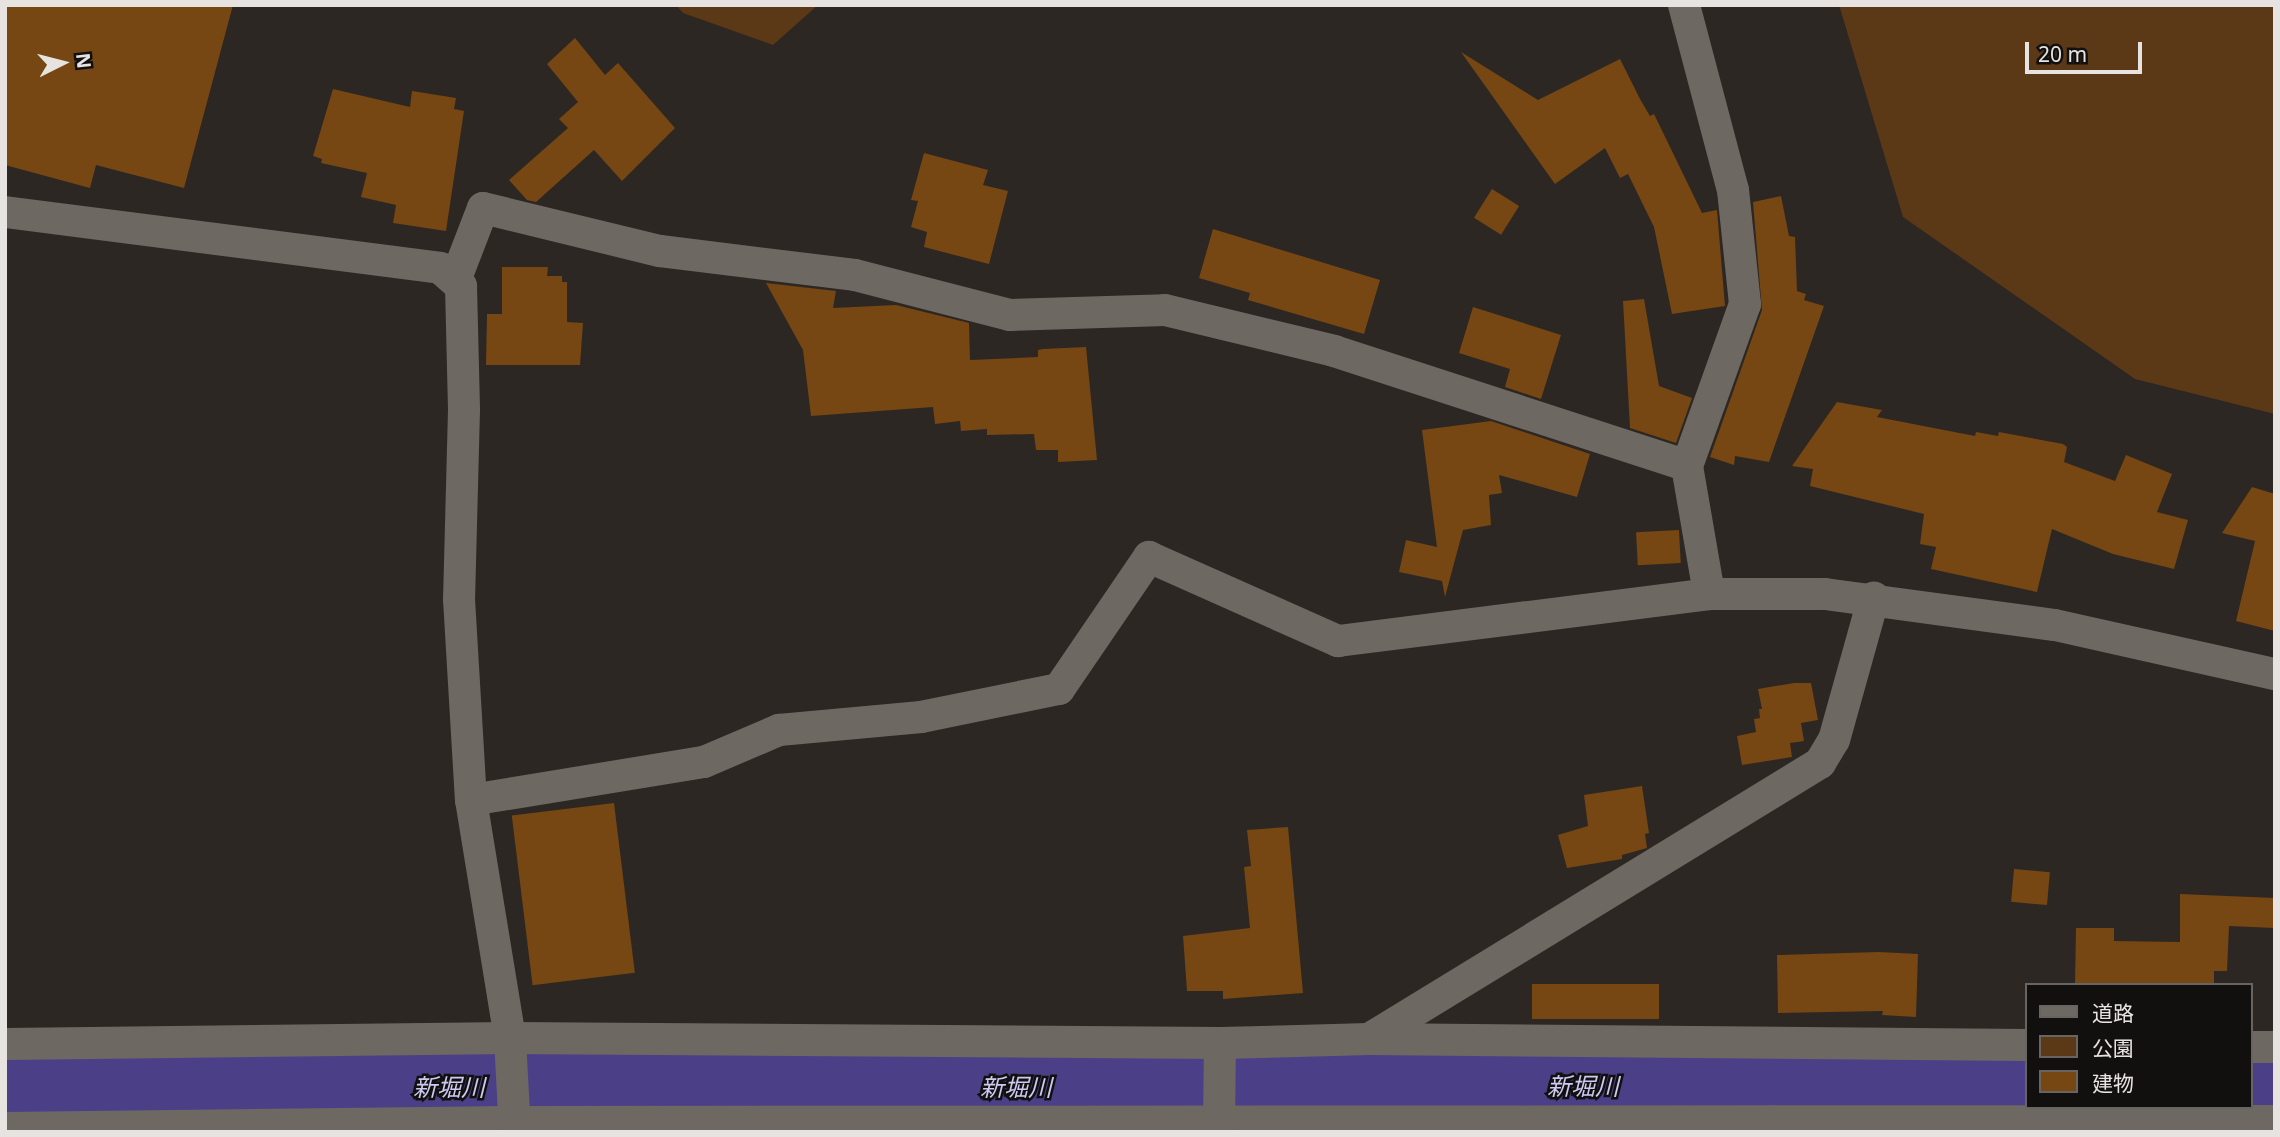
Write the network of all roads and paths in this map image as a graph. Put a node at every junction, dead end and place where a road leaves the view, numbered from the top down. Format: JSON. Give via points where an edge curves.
{"nodes":[{"id":1,"x":1684,"y":5,"type":"edge"},
{"id":2,"x":5,"y":212,"type":"edge"},
{"id":3,"x":456,"y":278,"type":"junction"},
{"id":4,"x":1687,"y":466,"type":"junction"},
{"id":5,"x":1709,"y":594,"type":"junction"},
{"id":6,"x":1874,"y":597,"type":"junction"},
{"id":7,"x":2275,"y":674,"type":"edge"},
{"id":8,"x":471,"y":800,"type":"junction"},
{"id":9,"x":1369,"y":1039,"type":"junction"},
{"id":10,"x":5,"y":1044,"type":"edge"},
{"id":11,"x":2024,"y":1045,"type":"edge"},
{"id":12,"x":2275,"y":1046,"type":"edge"},
{"id":13,"x":511,"y":1047,"type":"junction"},
{"id":14,"x":2252,"y":1047,"type":"edge"},
{"id":15,"x":1219,"y":1050,"type":"junction"},
{"id":16,"x":2200,"y":1112,"type":"edge"},
{"id":17,"x":2275,"y":1121,"type":"edge"},
{"id":18,"x":514,"y":1122,"type":"edge"},
{"id":19,"x":1219,"y":1122,"type":"edge"},
{"id":20,"x":5,"y":1128,"type":"edge"}],
"edges":[{"from":1,"to":4,"type":"street","via":[[1733,190],[1745,304]]},
{"from":2,"to":3,"type":"street","via":[[440,268]]},
{"from":3,"to":4,"type":"street","via":[[483,208],[660,251],[855,275],[1010,315],[1165,310],[1334,351]]},
{"from":3,"to":8,"type":"street","via":[[462,296],[464,410],[459,598]]},
{"from":4,"to":5,"type":"street"},
{"from":5,"to":6,"type":"street"},
{"from":5,"to":8,"type":"street","via":[[1338,641],[1149,557],[1059,689],[921,717],[779,730],[704,762]]},
{"from":6,"to":7,"type":"street","via":[[2055,625]]},
{"from":6,"to":9,"type":"street","via":[[1834,740],[1820,763]]},
{"from":8,"to":13,"type":"street"},
{"from":9,"to":11,"type":"street"},
{"from":9,"to":15,"type":"street"},
{"from":10,"to":13,"type":"street"},
{"from":12,"to":14,"type":"street"},
{"from":13,"to":15,"type":"street"},
{"from":13,"to":18,"type":"street"},
{"from":15,"to":19,"type":"street"},
{"from":16,"to":17,"type":"street"},
{"from":16,"to":19,"type":"street"},
{"from":18,"to":19,"type":"street"},
{"from":18,"to":20,"type":"street"}]}
